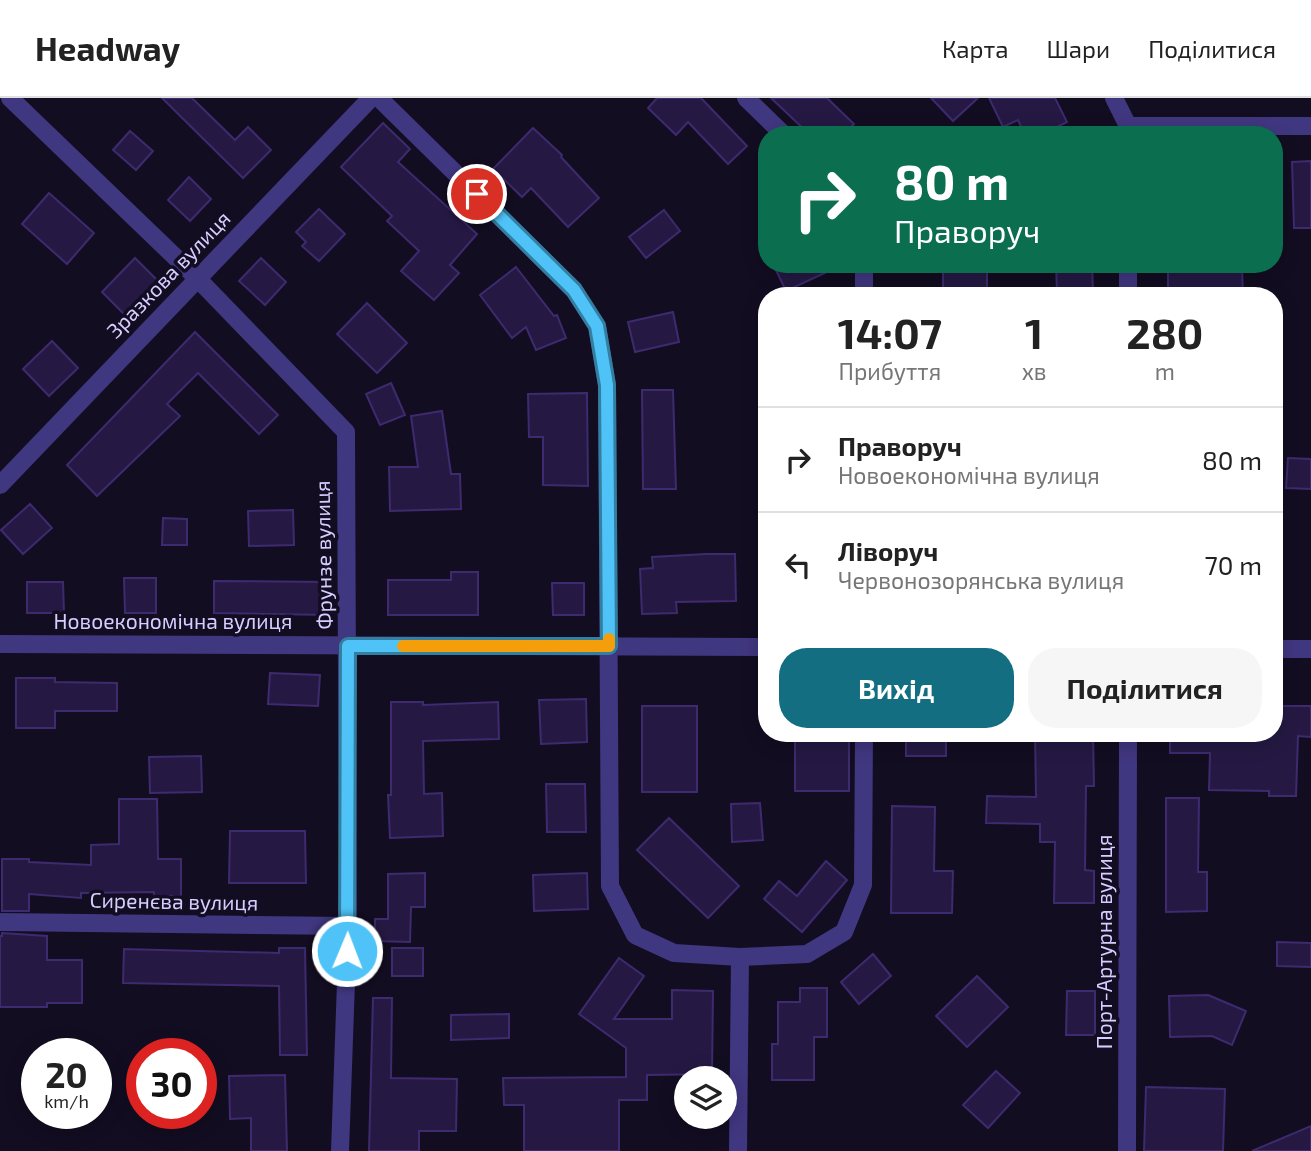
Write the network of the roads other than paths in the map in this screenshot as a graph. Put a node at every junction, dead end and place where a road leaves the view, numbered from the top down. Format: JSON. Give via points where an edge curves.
{"nodes":[{"id":1,"x":9,"y":98,"type":"edge"},
{"id":2,"x":371,"y":98,"type":"edge"},
{"id":3,"x":379,"y":98,"type":"edge"},
{"id":4,"x":746,"y":98,"type":"edge"},
{"id":5,"x":1114,"y":98,"type":"edge"},
{"id":6,"x":775,"y":126,"type":"edge"},
{"id":7,"x":1126,"y":126,"type":"edge"},
{"id":8,"x":1311,"y":126,"type":"edge"},
{"id":9,"x":1283,"y":127,"type":"edge"},
{"id":10,"x":197,"y":278,"type":"junction"},
{"id":11,"x":0,"y":485,"type":"edge"},
{"id":12,"x":0,"y":644,"type":"edge"},
{"id":13,"x":348,"y":646,"type":"junction"},
{"id":14,"x":609,"y":646,"type":"junction"},
{"id":15,"x":758,"y":647,"type":"edge"},
{"id":16,"x":1283,"y":649,"type":"edge"},
{"id":17,"x":1311,"y":649,"type":"edge"},
{"id":18,"x":864,"y":742,"type":"edge"},
{"id":19,"x":1128,"y":742,"type":"edge"},
{"id":20,"x":0,"y":922,"type":"edge"},
{"id":21,"x":348,"y":926,"type":"junction"},
{"id":22,"x":740,"y":957,"type":"junction"},
{"id":23,"x":340,"y":1151,"type":"edge"},
{"id":24,"x":738,"y":1151,"type":"edge"},
{"id":25,"x":1127,"y":1151,"type":"edge"}],
"edges":[{"from":1,"to":10,"type":"street","name":"Фрунзе вулиця"},
{"from":2,"to":10,"type":"street","name":"Зразкова вулиця"},
{"from":3,"to":14,"type":"street","via":[[574,290],[597,326],[607,385]]},
{"from":4,"to":6,"type":"street"},
{"from":5,"to":7,"type":"street"},
{"from":8,"to":9,"type":"street"},
{"from":10,"to":11,"type":"street","name":"Зразкова вулиця"},
{"from":10,"to":13,"type":"street","name":"Фрунзе вулиця","via":[[346,432]]},
{"from":12,"to":13,"type":"street","name":"Новоекономічна вулиця"},
{"from":13,"to":14,"type":"street","name":"Новоекономічна вулиця"},
{"from":13,"to":21,"type":"street","name":"Фрунзе вулиця"},
{"from":14,"to":15,"type":"street","name":"Новоекономічна вулиця"},
{"from":14,"to":22,"type":"street","via":[[610,886],[635,935],[674,953]]},
{"from":16,"to":17,"type":"street"},
{"from":18,"to":22,"type":"street","via":[[863,885],[844,932],[807,954]]},
{"from":19,"to":25,"type":"street","name":"Порт-Артурна вулиця"},
{"from":20,"to":21,"type":"street","name":"Сиренєва вулиця"},
{"from":21,"to":23,"type":"street","name":"Фрунзе вулиця"},
{"from":22,"to":24,"type":"street"}]}
